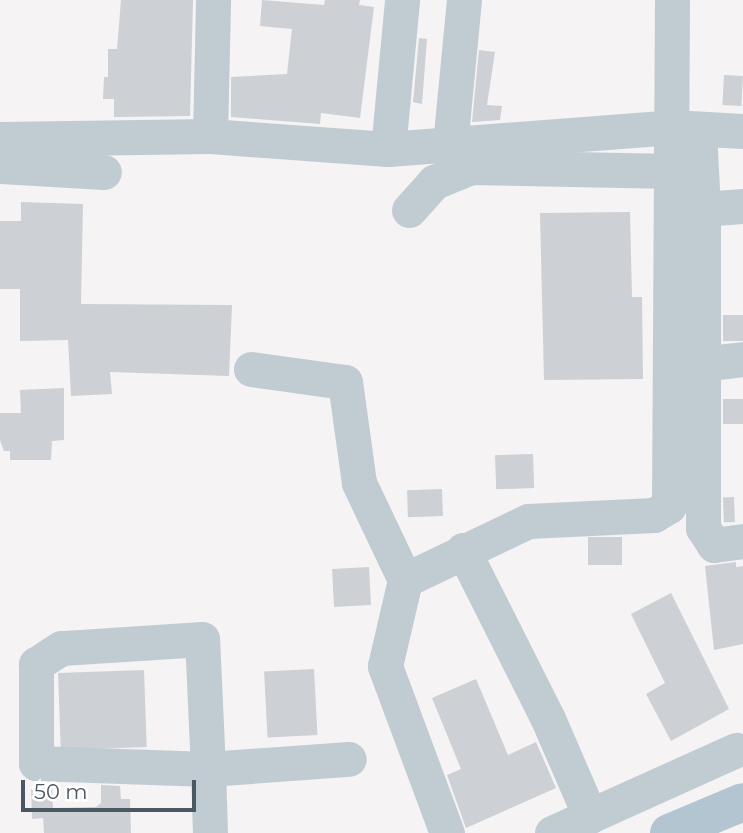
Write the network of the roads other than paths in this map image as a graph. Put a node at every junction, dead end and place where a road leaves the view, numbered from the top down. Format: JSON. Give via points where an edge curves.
{"nodes":[{"id":1,"x":213,"y":0,"type":"edge"},
{"id":2,"x":402,"y":0,"type":"edge"},
{"id":3,"x":464,"y":0,"type":"edge"},
{"id":4,"x":672,"y":0,"type":"edge"},
{"id":5,"x":685,"y":130,"type":"junction"},
{"id":6,"x":743,"y":131,"type":"edge"},
{"id":7,"x":210,"y":136,"type":"junction"},
{"id":8,"x":0,"y":139,"type":"edge"},
{"id":9,"x":450,"y":145,"type":"junction"},
{"id":10,"x":388,"y":149,"type":"junction"},
{"id":11,"x":0,"y":166,"type":"edge"},
{"id":12,"x":674,"y":171,"type":"junction"},
{"id":13,"x":104,"y":172,"type":"dead end"},
{"id":14,"x":743,"y":206,"type":"edge"},
{"id":15,"x":703,"y":209,"type":"junction"},
{"id":16,"x":409,"y":210,"type":"dead end"},
{"id":17,"x":743,"y":359,"type":"edge"},
{"id":18,"x":700,"y":364,"type":"junction"},
{"id":19,"x":251,"y":369,"type":"dead end"},
{"id":20,"x":743,"y":541,"type":"edge"},
{"id":21,"x":463,"y":551,"type":"junction"},
{"id":22,"x":405,"y":580,"type":"junction"},
{"id":23,"x":736,"y":750,"type":"dead end"},
{"id":24,"x":349,"y":759,"type":"dead end"},
{"id":25,"x":208,"y":769,"type":"junction"},
{"id":26,"x":743,"y":802,"type":"edge"},
{"id":27,"x":590,"y":816,"type":"junction"},
{"id":28,"x":210,"y":833,"type":"edge"},
{"id":29,"x":447,"y":833,"type":"edge"},
{"id":30,"x":551,"y":833,"type":"edge"},
{"id":31,"x":669,"y":833,"type":"edge"}],
"edges":[{"from":1,"to":7,"type":"street"},
{"from":2,"to":10,"type":"street"},
{"from":3,"to":9,"type":"street"},
{"from":4,"to":5,"type":"street"},
{"from":5,"to":6,"type":"street"},
{"from":5,"to":9,"type":"street"},
{"from":5,"to":12,"type":"street"},
{"from":5,"to":15,"type":"street"},
{"from":7,"to":8,"type":"street"},
{"from":7,"to":10,"type":"street"},
{"from":9,"to":10,"type":"street"},
{"from":11,"to":13,"type":"street"},
{"from":12,"to":16,"type":"street","via":[[471,167],[434,183]]},
{"from":12,"to":21,"type":"street","via":[[669,506],[654,515],[528,521]]},
{"from":14,"to":15,"type":"street"},
{"from":15,"to":18,"type":"street"},
{"from":17,"to":18,"type":"street"},
{"from":18,"to":20,"type":"street","via":[[703,528],[714,545]]},
{"from":19,"to":22,"type":"street","via":[[345,382],[359,483]]},
{"from":21,"to":22,"type":"street"},
{"from":21,"to":27,"type":"street","via":[[548,719]]},
{"from":22,"to":29,"type":"street","via":[[385,666]]},
{"from":23,"to":27,"type":"street"},
{"from":24,"to":25,"type":"street"},
{"from":25,"to":25,"type":"street","via":[[202,639],[61,648],[36,664],[34,762]]},
{"from":25,"to":28,"type":"street"},
{"from":26,"to":31,"type":"main road"},
{"from":27,"to":30,"type":"street"}]}
